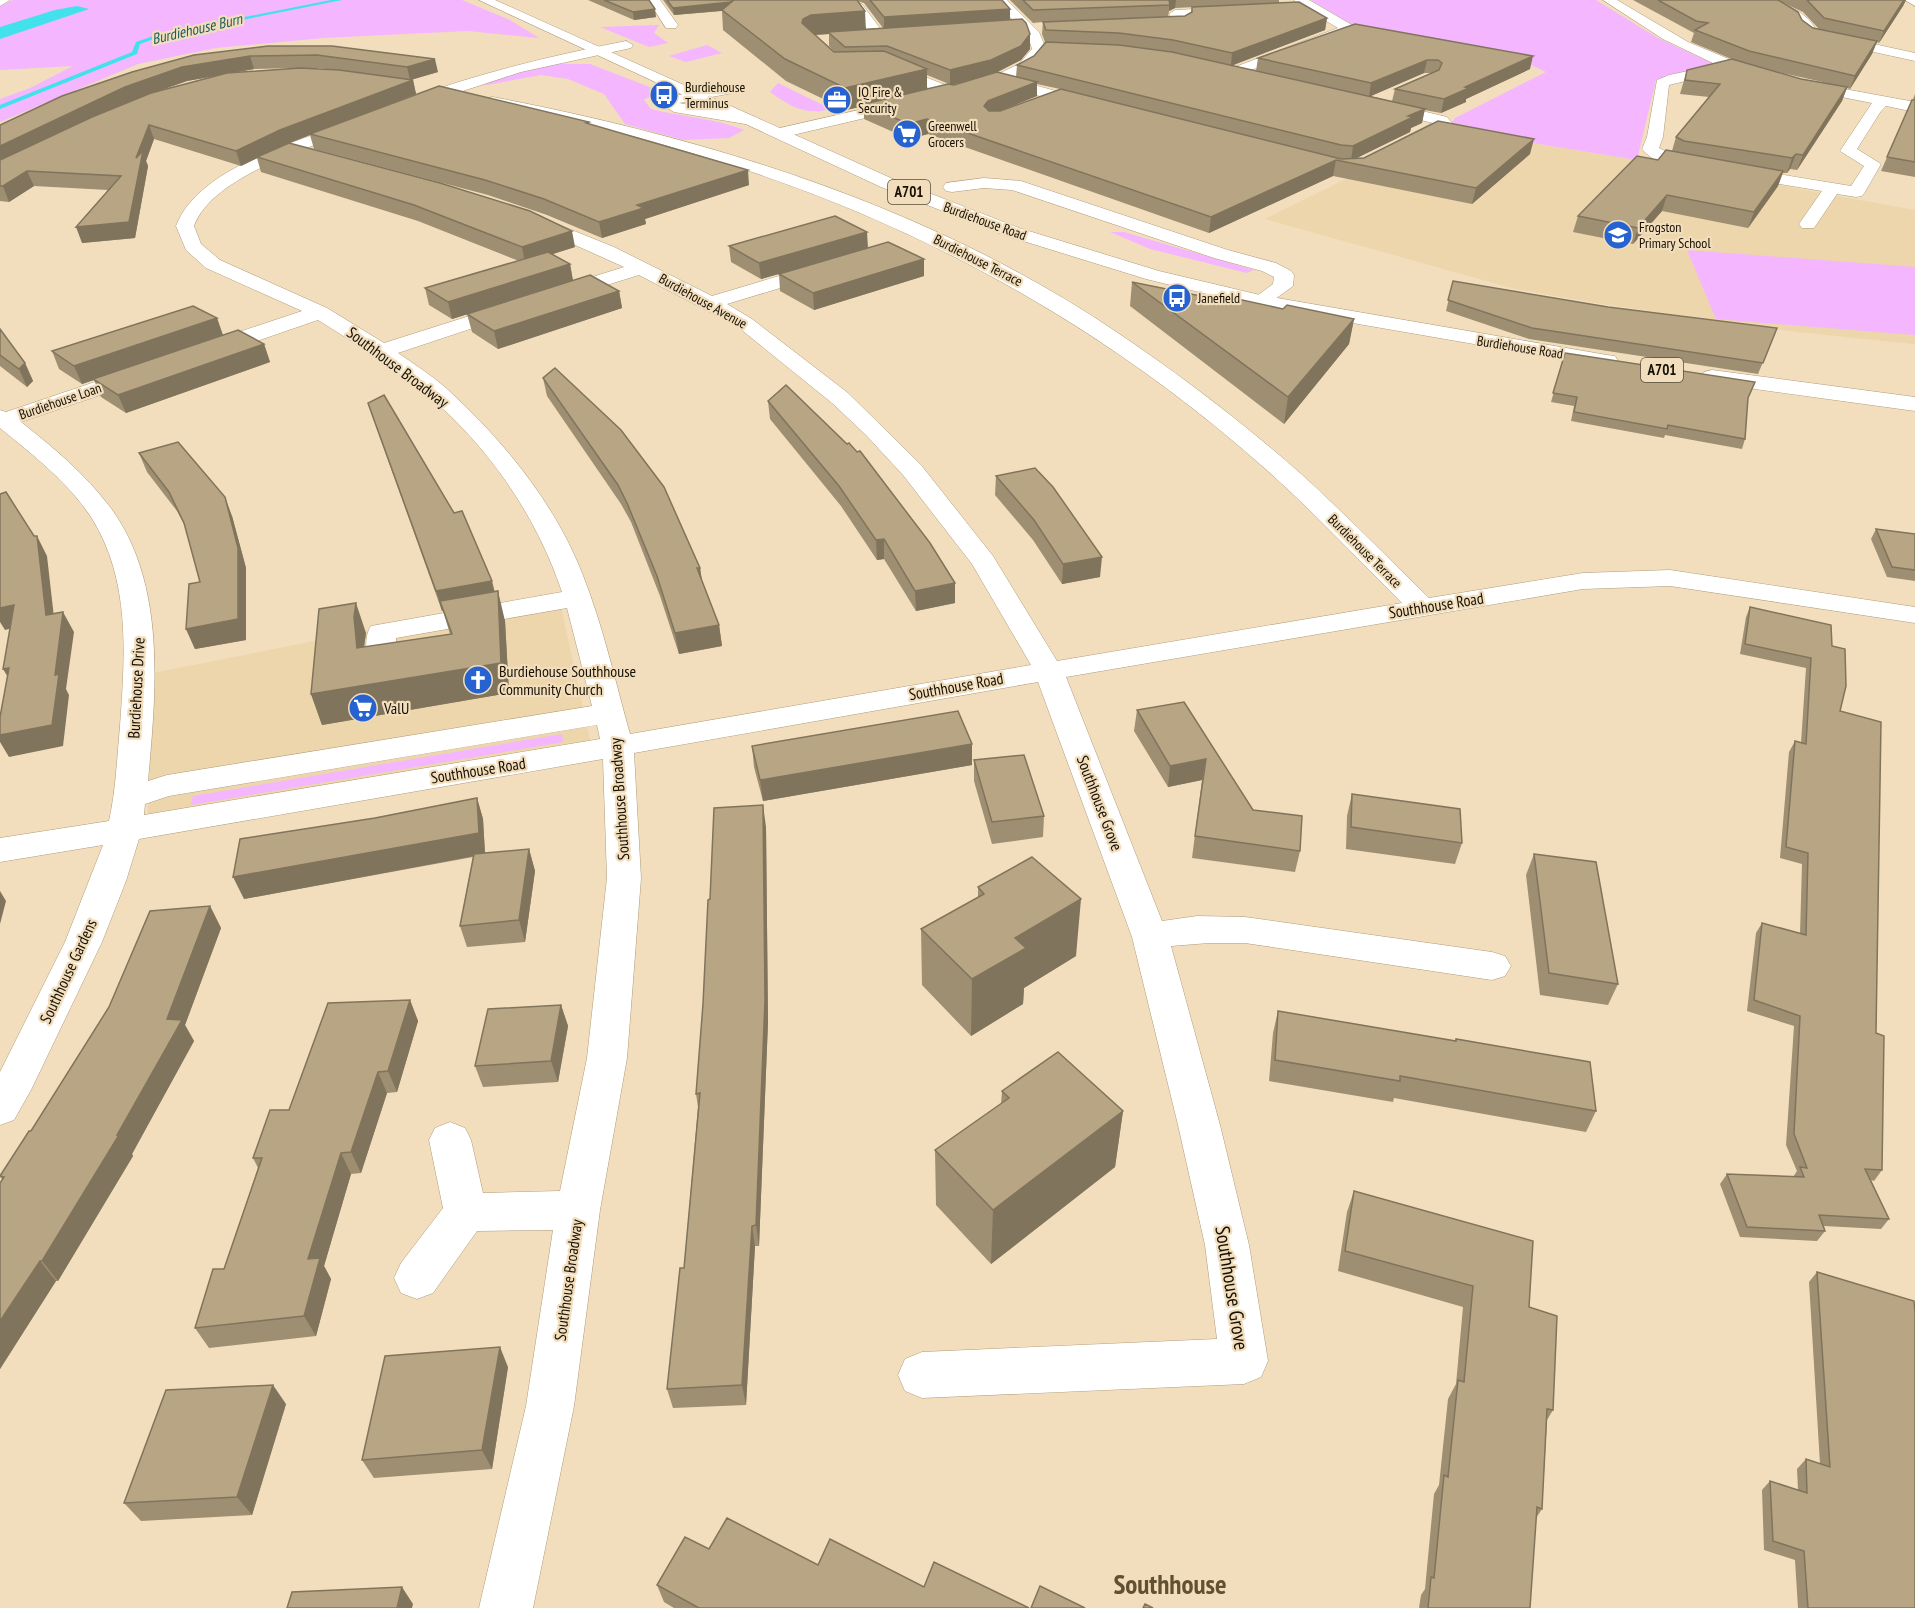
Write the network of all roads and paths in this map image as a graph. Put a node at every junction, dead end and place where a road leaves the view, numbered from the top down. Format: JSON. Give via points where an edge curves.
{"nodes":[{"id":1,"x":485,"y":0,"type":"edge"},
{"id":2,"x":518,"y":0,"type":"edge"},
{"id":3,"x":654,"y":0,"type":"edge"},
{"id":4,"x":736,"y":0,"type":"edge"},
{"id":5,"x":1000,"y":0,"type":"edge"},
{"id":6,"x":1609,"y":0,"type":"edge"},
{"id":7,"x":1764,"y":0,"type":"edge"},
{"id":8,"x":1305,"y":3,"type":"edge"},
{"id":9,"x":684,"y":17,"type":"edge"},
{"id":10,"x":1136,"y":24,"type":"edge"},
{"id":11,"x":1002,"y":27,"type":"edge"},
{"id":12,"x":1027,"y":27,"type":"junction"},
{"id":13,"x":1047,"y":28,"type":"edge"},
{"id":14,"x":878,"y":35,"type":"edge"},
{"id":15,"x":610,"y":42,"type":"junction"},
{"id":16,"x":1706,"y":44,"type":"edge"},
{"id":17,"x":1726,"y":48,"type":"edge"},
{"id":18,"x":1039,"y":49,"type":"junction"},
{"id":19,"x":1059,"y":50,"type":"edge"},
{"id":20,"x":1915,"y":57,"type":"edge"},
{"id":21,"x":872,"y":65,"type":"edge"},
{"id":22,"x":1690,"y":74,"type":"junction"},
{"id":23,"x":703,"y":79,"type":"dead end"},
{"id":24,"x":1254,"y":79,"type":"edge"},
{"id":25,"x":1782,"y":81,"type":"edge"},
{"id":26,"x":1730,"y":82,"type":"edge"},
{"id":27,"x":426,"y":90,"type":"junction"},
{"id":28,"x":1398,"y":92,"type":"edge"},
{"id":29,"x":697,"y":95,"type":"junction"},
{"id":30,"x":1058,"y":96,"type":"junction"},
{"id":31,"x":1908,"y":101,"type":"edge"},
{"id":32,"x":1882,"y":102,"type":"junction"},
{"id":33,"x":1040,"y":104,"type":"edge"},
{"id":34,"x":1103,"y":108,"type":"edge"},
{"id":35,"x":751,"y":120,"type":"junction"},
{"id":36,"x":784,"y":124,"type":"junction"},
{"id":37,"x":812,"y":126,"type":"junction"},
{"id":38,"x":831,"y":135,"type":"dead end"},
{"id":39,"x":1394,"y":148,"type":"edge"},
{"id":40,"x":291,"y":150,"type":"junction"},
{"id":41,"x":325,"y":159,"type":"edge"},
{"id":42,"x":1833,"y":188,"type":"junction"},
{"id":43,"x":981,"y":200,"type":"dead end"},
{"id":44,"x":508,"y":210,"type":"edge"},
{"id":45,"x":1808,"y":224,"type":"dead end"},
{"id":46,"x":1071,"y":233,"type":"dead end"},
{"id":47,"x":933,"y":237,"type":"junction"},
{"id":48,"x":899,"y":247,"type":"edge"},
{"id":49,"x":844,"y":263,"type":"edge"},
{"id":50,"x":640,"y":268,"type":"junction"},
{"id":51,"x":1267,"y":297,"type":"junction"},
{"id":52,"x":710,"y":303,"type":"junction"},
{"id":53,"x":320,"y":312,"type":"junction"},
{"id":54,"x":382,"y":351,"type":"junction"},
{"id":55,"x":184,"y":358,"type":"edge"},
{"id":56,"x":1628,"y":364,"type":"edge"},
{"id":57,"x":162,"y":366,"type":"edge"},
{"id":58,"x":1694,"y":374,"type":"edge"},
{"id":59,"x":1915,"y":404,"type":"edge"},
{"id":60,"x":2,"y":419,"type":"edge"},
{"id":61,"x":577,"y":598,"type":"junction"},
{"id":62,"x":1422,"y":607,"type":"junction"},
{"id":63,"x":1915,"y":615,"type":"edge"},
{"id":64,"x":382,"y":661,"type":"edge"},
{"id":65,"x":1048,"y":670,"type":"junction"},
{"id":66,"x":610,"y":712,"type":"junction"},
{"id":67,"x":618,"y":747,"type":"junction"},
{"id":68,"x":126,"y":814,"type":"junction"},
{"id":69,"x":0,"y":850,"type":"edge"},
{"id":70,"x":1150,"y":937,"type":"junction"},
{"id":71,"x":1492,"y":966,"type":"dead end"},
{"id":72,"x":0,"y":1108,"type":"edge"},
{"id":73,"x":450,"y":1140,"type":"dead end"},
{"id":74,"x":578,"y":1210,"type":"junction"},
{"id":75,"x":466,"y":1212,"type":"junction"},
{"id":76,"x":417,"y":1278,"type":"dead end"},
{"id":77,"x":922,"y":1375,"type":"dead end"},
{"id":78,"x":506,"y":1608,"type":"edge"}],
"edges":[{"from":1,"to":15,"type":"street","name":"Burdiehouse Road","number":"A701"},
{"from":2,"to":15,"type":"street","name":"Burdiehouse Road","number":"A701"},
{"from":3,"to":9,"type":"street","via":[[669,22]]},
{"from":4,"to":14,"type":"street","via":[[858,7]]},
{"from":5,"to":12,"type":"street"},
{"from":6,"to":22,"type":"street","via":[[1667,39],[1733,63]]},
{"from":7,"to":20,"type":"street","via":[[1801,19],[1804,27],[1815,35]]},
{"from":8,"to":10,"type":"street","via":[[1171,10],[1184,22]]},
{"from":8,"to":24,"type":"street","via":[[1346,30],[1227,72]]},
{"from":11,"to":12,"type":"street"},
{"from":12,"to":13,"type":"street"},
{"from":12,"to":18,"type":"street"},
{"from":15,"to":27,"type":"street","name":"Southhouse Broadway"},
{"from":15,"to":29,"type":"street","name":"Burdiehouse Road","number":"A701"},
{"from":16,"to":17,"type":"street"},
{"from":18,"to":19,"type":"street"},
{"from":18,"to":30,"type":"street","via":[[1027,65],[991,82]]},
{"from":21,"to":37,"type":"street","via":[[895,68],[907,76],[958,91]]},
{"from":22,"to":26,"type":"street"},
{"from":22,"to":42,"type":"street","via":[[1662,83],[1650,149],[1676,162]]},
{"from":23,"to":29,"type":"street","via":[[733,92]]},
{"from":25,"to":32,"type":"street"},
{"from":27,"to":40,"type":"street","name":"Southhouse Broadway","via":[[382,114]]},
{"from":27,"to":47,"type":"street","name":"Burdiehouse Terrace","via":[[525,107],[649,136],[832,195]]},
{"from":28,"to":39,"type":"street","via":[[1366,104],[1444,123]]},
{"from":29,"to":35,"type":"street","name":"Burdiehouse Road","number":"A701"},
{"from":29,"to":35,"type":"street","via":[[673,100],[668,105]]},
{"from":30,"to":33,"type":"street"},
{"from":30,"to":34,"type":"street"},
{"from":31,"to":32,"type":"street"},
{"from":32,"to":42,"type":"street","via":[[1848,151],[1873,164],[1856,192]]},
{"from":35,"to":36,"type":"street","name":"Burdiehouse Road","number":"A701"},
{"from":36,"to":37,"type":"street"},
{"from":36,"to":51,"type":"street","name":"Burdiehouse Road","number":"A701","via":[[887,183],[1014,232],[1153,275]]},
{"from":37,"to":38,"type":"street"},
{"from":40,"to":41,"type":"street"},
{"from":40,"to":53,"type":"street","name":"Southhouse Broadway","via":[[215,188],[192,209],[185,226],[193,246],[213,264]]},
{"from":42,"to":45,"type":"street"},
{"from":43,"to":51,"type":"street","name":"Burdiehouse Road","number":"A701","via":[[947,185],[1015,185],[1221,255],[1269,267],[1284,275],[1283,286]]},
{"from":44,"to":50,"type":"street","name":"Burdiehouse Avenue"},
{"from":46,"to":51,"type":"street","name":"Burdiehouse Road","number":"A701"},
{"from":47,"to":48,"type":"street"},
{"from":47,"to":62,"type":"street","name":"Burdiehouse Terrace","via":[[1059,304],[1246,440]]},
{"from":49,"to":52,"type":"street"},
{"from":50,"to":52,"type":"street","name":"Burdiehouse Avenue"},
{"from":50,"to":54,"type":"street"},
{"from":51,"to":56,"type":"street","name":"Burdiehouse Road","number":"A701","via":[[1410,329]]},
{"from":52,"to":65,"type":"street","name":"Burdiehouse Avenue","via":[[745,323],[807,370],[912,470],[984,562]]},
{"from":53,"to":54,"type":"street","name":"Southhouse Broadway"},
{"from":53,"to":55,"type":"street"},
{"from":54,"to":61,"type":"street","name":"Southhouse Broadway","via":[[436,391],[515,476],[548,530]]},
{"from":57,"to":60,"type":"street","name":"Burdiehouse Loan"},
{"from":58,"to":59,"type":"street","number":"A701"},
{"from":60,"to":68,"type":"street","name":"Burdiehouse Drive","via":[[90,498],[111,528],[130,576],[140,638]]},
{"from":61,"to":64,"type":"street","via":[[381,632]]},
{"from":61,"to":66,"type":"street","name":"Southhouse Broadway"},
{"from":62,"to":63,"type":"street","name":"Southhouse Road","via":[[1582,581],[1670,578]]},
{"from":62,"to":65,"type":"street","name":"Southhouse Road"},
{"from":65,"to":67,"type":"street","name":"Southhouse Road"},
{"from":65,"to":70,"type":"street","name":"Southhouse Grove"},
{"from":66,"to":67,"type":"street","name":"Southhouse Broadway"},
{"from":66,"to":68,"type":"street","via":[[167,786]]},
{"from":67,"to":68,"type":"street","name":"Southhouse Road"},
{"from":67,"to":74,"type":"street","name":"Southhouse Broadway","via":[[624,878],[607,1058]]},
{"from":68,"to":69,"type":"street","name":"Southhouse Road"},
{"from":68,"to":72,"type":"street","name":"Southhouse Gardens","via":[[119,848],[93,919]]},
{"from":70,"to":71,"type":"street","via":[[1198,928],[1245,930]]},
{"from":70,"to":77,"type":"street","name":"Southhouse Grove","via":[[1227,1245],[1244,1361]]},
{"from":73,"to":75,"type":"street"},
{"from":74,"to":75,"type":"street"},
{"from":74,"to":78,"type":"street","name":"Southhouse Broadway","via":[[550,1406]]},
{"from":75,"to":76,"type":"street"}]}
